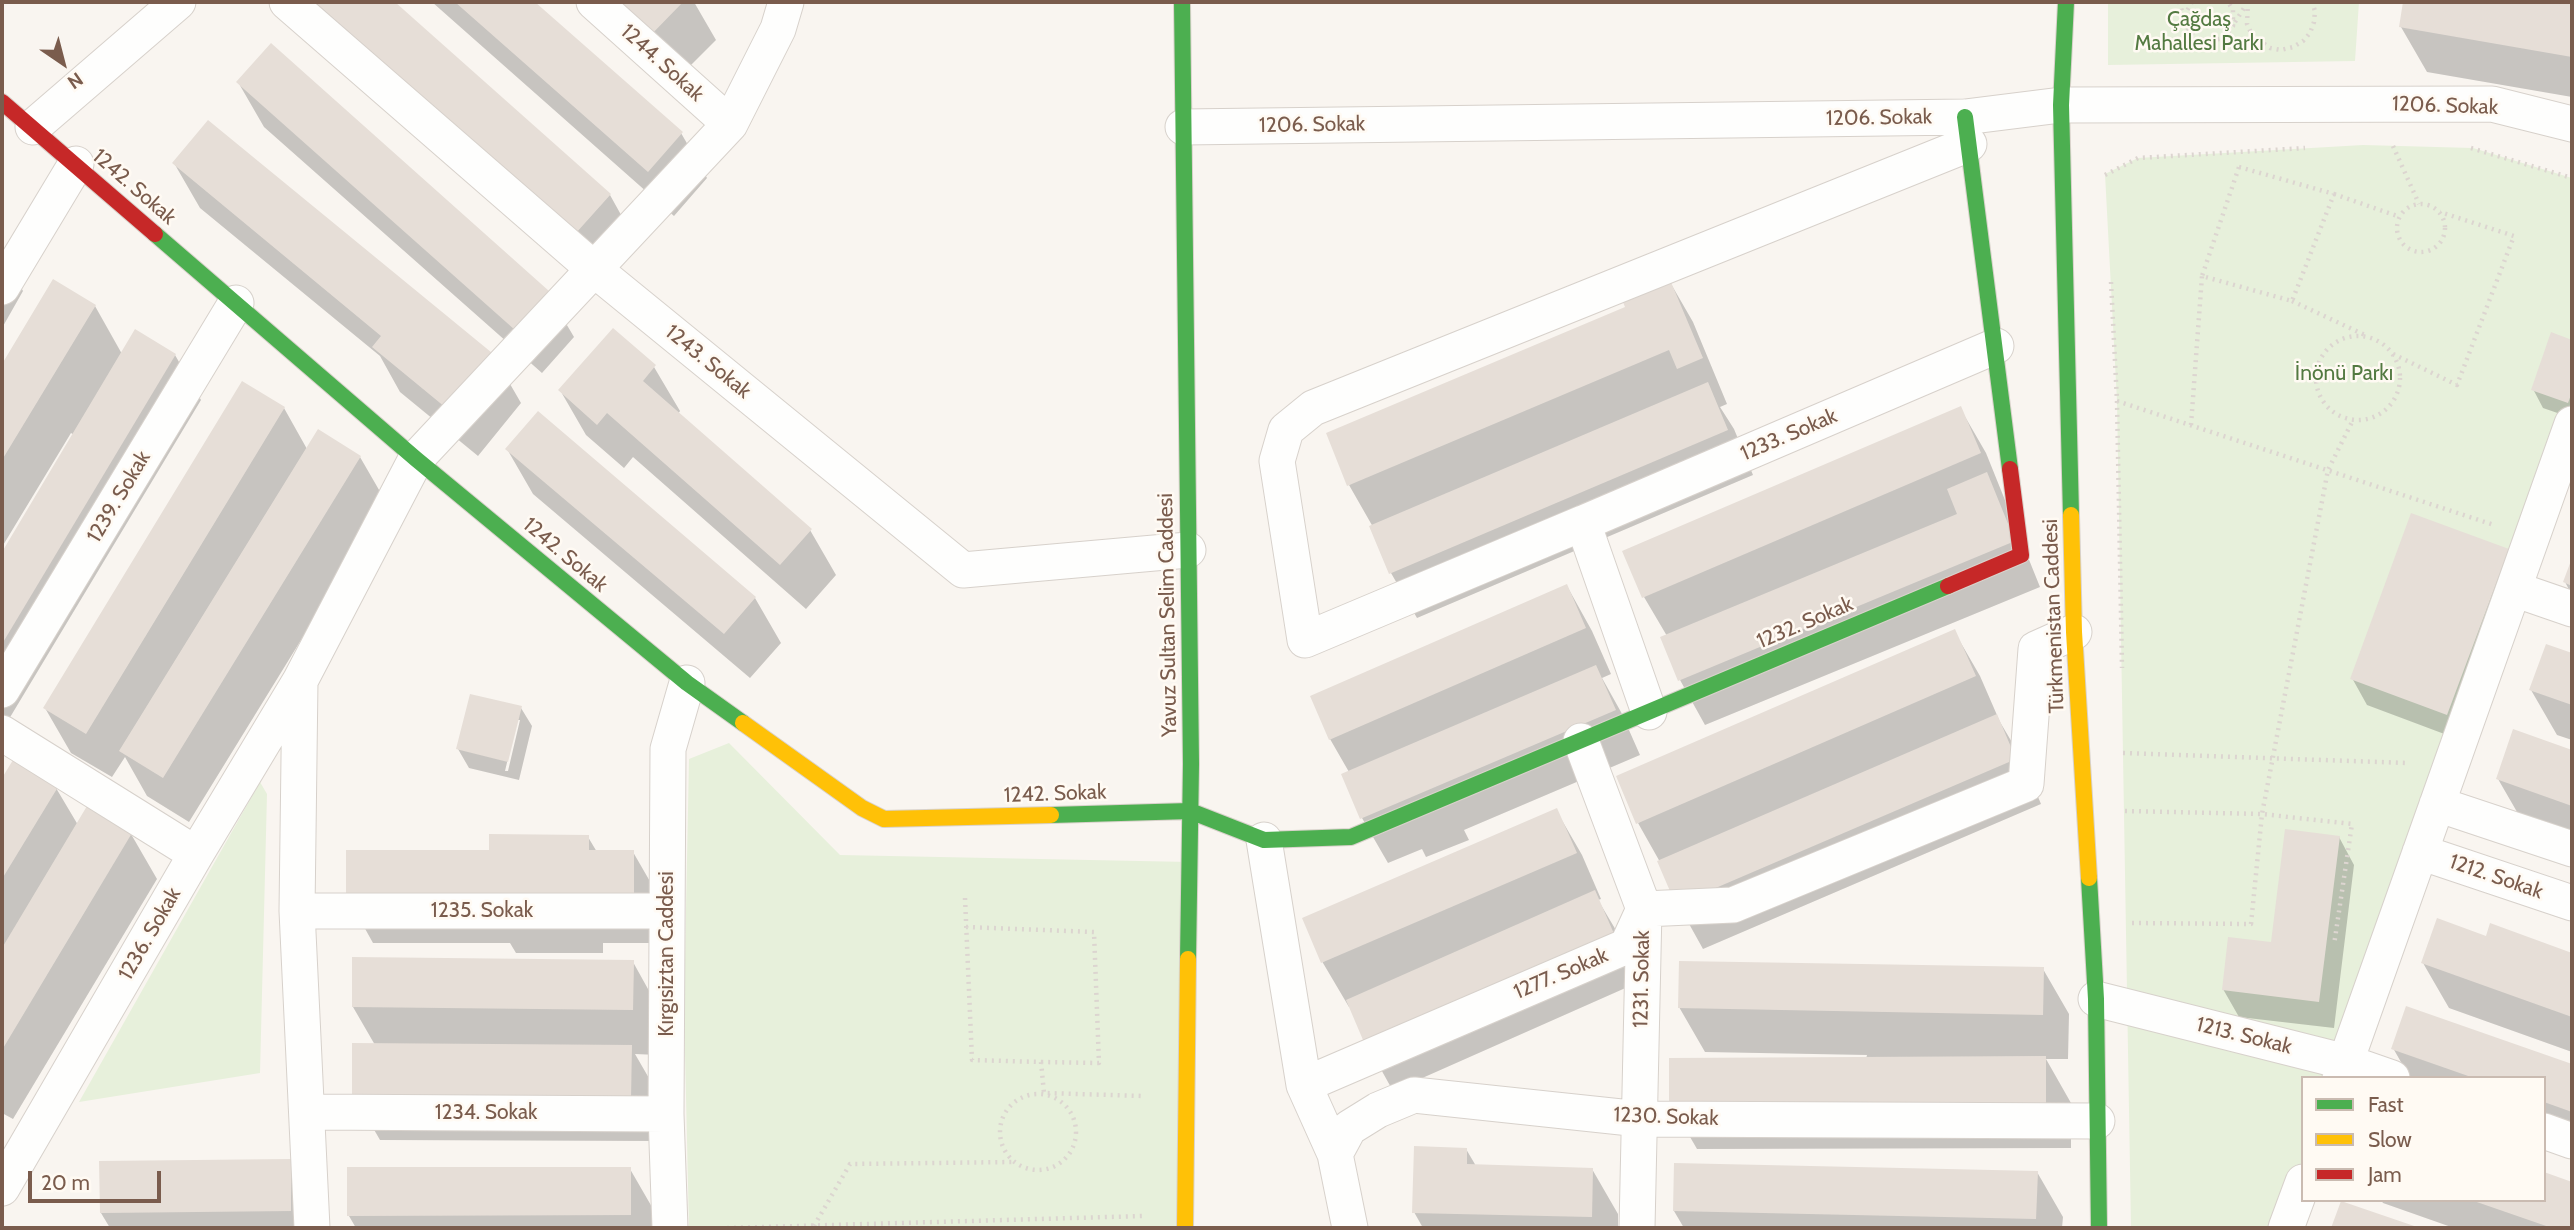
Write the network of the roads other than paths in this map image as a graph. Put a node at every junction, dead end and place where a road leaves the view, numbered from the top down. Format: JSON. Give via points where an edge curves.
{"nodes":[{"id":1,"x":178,"y":2,"type":"edge"},
{"id":2,"x":287,"y":2,"type":"edge"},
{"id":3,"x":594,"y":2,"type":"edge"},
{"id":4,"x":786,"y":2,"type":"edge"},
{"id":5,"x":1182,"y":2,"type":"edge"},
{"id":6,"x":2066,"y":2,"type":"edge"},
{"id":7,"x":2,"y":102,"type":"edge"},
{"id":8,"x":2061,"y":105,"type":"junction"},
{"id":9,"x":730,"y":124,"type":"junction"},
{"id":10,"x":2572,"y":124,"type":"edge"},
{"id":11,"x":33,"y":127,"type":"junction"},
{"id":12,"x":1183,"y":127,"type":"junction"},
{"id":13,"x":1967,"y":131,"type":"junction"},
{"id":14,"x":76,"y":164,"type":"junction"},
{"id":15,"x":595,"y":270,"type":"junction"},
{"id":16,"x":2,"y":287,"type":"edge"},
{"id":17,"x":236,"y":303,"type":"junction"},
{"id":18,"x":1996,"y":346,"type":"junction"},
{"id":19,"x":2572,"y":424,"type":"edge"},
{"id":20,"x":416,"y":460,"type":"junction"},
{"id":21,"x":1583,"y":523,"type":"junction"},
{"id":22,"x":1188,"y":550,"type":"junction"},
{"id":23,"x":2514,"y":589,"type":"junction"},
{"id":24,"x":2572,"y":609,"type":"edge"},
{"id":25,"x":2074,"y":632,"type":"junction"},
{"id":26,"x":300,"y":681,"type":"junction"},
{"id":27,"x":687,"y":683,"type":"junction"},
{"id":28,"x":2,"y":690,"type":"edge"},
{"id":29,"x":1649,"y":712,"type":"junction"},
{"id":30,"x":2,"y":733,"type":"edge"},
{"id":31,"x":1581,"y":741,"type":"junction"},
{"id":32,"x":2437,"y":804,"type":"junction"},
{"id":33,"x":1190,"y":811,"type":"junction"},
{"id":34,"x":1264,"y":840,"type":"junction"},
{"id":35,"x":2572,"y":849,"type":"edge"},
{"id":36,"x":2420,"y":852,"type":"junction"},
{"id":37,"x":196,"y":854,"type":"junction"},
{"id":38,"x":2572,"y":903,"type":"edge"},
{"id":39,"x":1644,"y":909,"type":"junction"},
{"id":40,"x":297,"y":911,"type":"junction"},
{"id":41,"x":667,"y":911,"type":"junction"},
{"id":42,"x":2096,"y":999,"type":"junction"},
{"id":43,"x":2343,"y":1070,"type":"edge"},
{"id":44,"x":2380,"y":1076,"type":"edge"},
{"id":45,"x":1304,"y":1085,"type":"junction"},
{"id":46,"x":307,"y":1112,"type":"junction"},
{"id":47,"x":666,"y":1114,"type":"junction"},
{"id":48,"x":1640,"y":1119,"type":"junction"},
{"id":49,"x":2097,"y":1121,"type":"junction"},
{"id":50,"x":2546,"y":1132,"type":"edge"},
{"id":51,"x":2572,"y":1141,"type":"edge"},
{"id":52,"x":13,"y":1143,"type":"edge"},
{"id":53,"x":1335,"y":1154,"type":"junction"},
{"id":54,"x":2301,"y":1187,"type":"edge"},
{"id":55,"x":2,"y":1188,"type":"edge"},
{"id":56,"x":1186,"y":1222,"type":"edge"},
{"id":57,"x":312,"y":1228,"type":"edge"},
{"id":58,"x":670,"y":1228,"type":"edge"},
{"id":59,"x":1350,"y":1228,"type":"edge"},
{"id":60,"x":1637,"y":1228,"type":"edge"},
{"id":61,"x":2099,"y":1228,"type":"edge"},
{"id":62,"x":2286,"y":1228,"type":"edge"}],
"edges":[{"from":1,"to":11,"type":"street"},
{"from":2,"to":15,"type":"street","name":"1243. Sokak"},
{"from":3,"to":9,"type":"street","name":"1244. Sokak"},
{"from":4,"to":9,"type":"street","name":"1236. Sokak","via":[[778,29]]},
{"from":5,"to":12,"type":"street","name":"Yavuz Sultan Selim Caddesi"},
{"from":6,"to":8,"type":"street","name":"Türkmenistan Caddesi"},
{"from":7,"to":11,"type":"street","name":"1242. Sokak"},
{"from":8,"to":10,"type":"street","name":"1206. Sokak","via":[[2492,104]]},
{"from":8,"to":13,"type":"street","name":"1206. Sokak"},
{"from":8,"to":25,"type":"street","name":"Türkmenistan Caddesi"},
{"from":9,"to":15,"type":"street","name":"1236. Sokak"},
{"from":11,"to":14,"type":"street","name":"1242. Sokak"},
{"from":12,"to":13,"type":"street","name":"1206. Sokak"},
{"from":12,"to":22,"type":"street","name":"Yavuz Sultan Selim Caddesi"},
{"from":13,"to":18,"type":"street","name":"1232. Sokak"},
{"from":13,"to":21,"type":"street","name":"1233. Sokak","via":[[1312,408],[1286,430],[1277,461],[1306,640]]},
{"from":14,"to":16,"type":"street"},
{"from":14,"to":17,"type":"street","name":"1242. Sokak"},
{"from":15,"to":20,"type":"street","name":"1236. Sokak"},
{"from":15,"to":22,"type":"street","name":"1243. Sokak","via":[[962,570]]},
{"from":17,"to":20,"type":"street","name":"1242. Sokak"},
{"from":17,"to":28,"type":"street","name":"1239. Sokak"},
{"from":18,"to":21,"type":"street","name":"1233. Sokak"},
{"from":18,"to":29,"type":"street","name":"1232. Sokak","via":[[2021,555]]},
{"from":19,"to":23,"type":"street"},
{"from":20,"to":26,"type":"street","name":"1236. Sokak"},
{"from":20,"to":27,"type":"street","name":"1242. Sokak"},
{"from":21,"to":29,"type":"street"},
{"from":22,"to":33,"type":"street","name":"Yavuz Sultan Selim Caddesi"},
{"from":23,"to":24,"type":"street"},
{"from":23,"to":32,"type":"street"},
{"from":25,"to":39,"type":"street","via":[[2036,649],[2026,784],[1733,905]]},
{"from":25,"to":42,"type":"street","name":"Türkmenistan Caddesi"},
{"from":26,"to":37,"type":"street","name":"1236. Sokak"},
{"from":26,"to":40,"type":"street","name":"1236. Sokak"},
{"from":27,"to":33,"type":"street","name":"1242. Sokak","via":[[837,792],[884,820]]},
{"from":27,"to":41,"type":"street","name":"Kırgısiztan Caddesi","via":[[668,749]]},
{"from":29,"to":31,"type":"street","name":"1232. Sokak"},
{"from":30,"to":37,"type":"street"},
{"from":31,"to":34,"type":"street","name":"1232. Sokak","via":[[1351,838]]},
{"from":31,"to":39,"type":"street","name":"1231. Sokak"},
{"from":32,"to":35,"type":"street"},
{"from":32,"to":36,"type":"street"},
{"from":33,"to":34,"type":"street","name":"1232. Sokak"},
{"from":33,"to":56,"type":"street","name":"Yavuz Sultan Selim Caddesi"},
{"from":34,"to":45,"type":"street"},
{"from":36,"to":38,"type":"street","name":"1212. Sokak"},
{"from":36,"to":43,"type":"street"},
{"from":37,"to":52,"type":"street","name":"1236. Sokak"},
{"from":39,"to":45,"type":"street","name":"1277. Sokak","via":[[1627,946]]},
{"from":39,"to":48,"type":"street","name":"1231. Sokak"},
{"from":40,"to":41,"type":"street","name":"1235. Sokak"},
{"from":40,"to":46,"type":"street","name":"1236. Sokak"},
{"from":41,"to":47,"type":"street","name":"Kırgısiztan Caddesi"},
{"from":42,"to":43,"type":"street","name":"1213. Sokak"},
{"from":42,"to":49,"type":"street","name":"Türkmenistan Caddesi"},
{"from":43,"to":44,"type":"street","name":"1213. Sokak"},
{"from":45,"to":53,"type":"street"},
{"from":46,"to":47,"type":"street","name":"1234. Sokak"},
{"from":46,"to":57,"type":"street","name":"1236. Sokak"},
{"from":47,"to":58,"type":"street","name":"Kırgısiztan Caddesi"},
{"from":48,"to":49,"type":"street","name":"1230. Sokak"},
{"from":48,"to":53,"type":"street","name":"1230. Sokak","via":[[1414,1095],[1349,1128]]},
{"from":48,"to":60,"type":"street","name":"1231. Sokak"},
{"from":49,"to":61,"type":"street","name":"Türkmenistan Caddesi"},
{"from":50,"to":51,"type":"street"},
{"from":52,"to":55,"type":"street","name":"1236. Sokak"},
{"from":53,"to":59,"type":"street"},
{"from":54,"to":62,"type":"street"}]}
